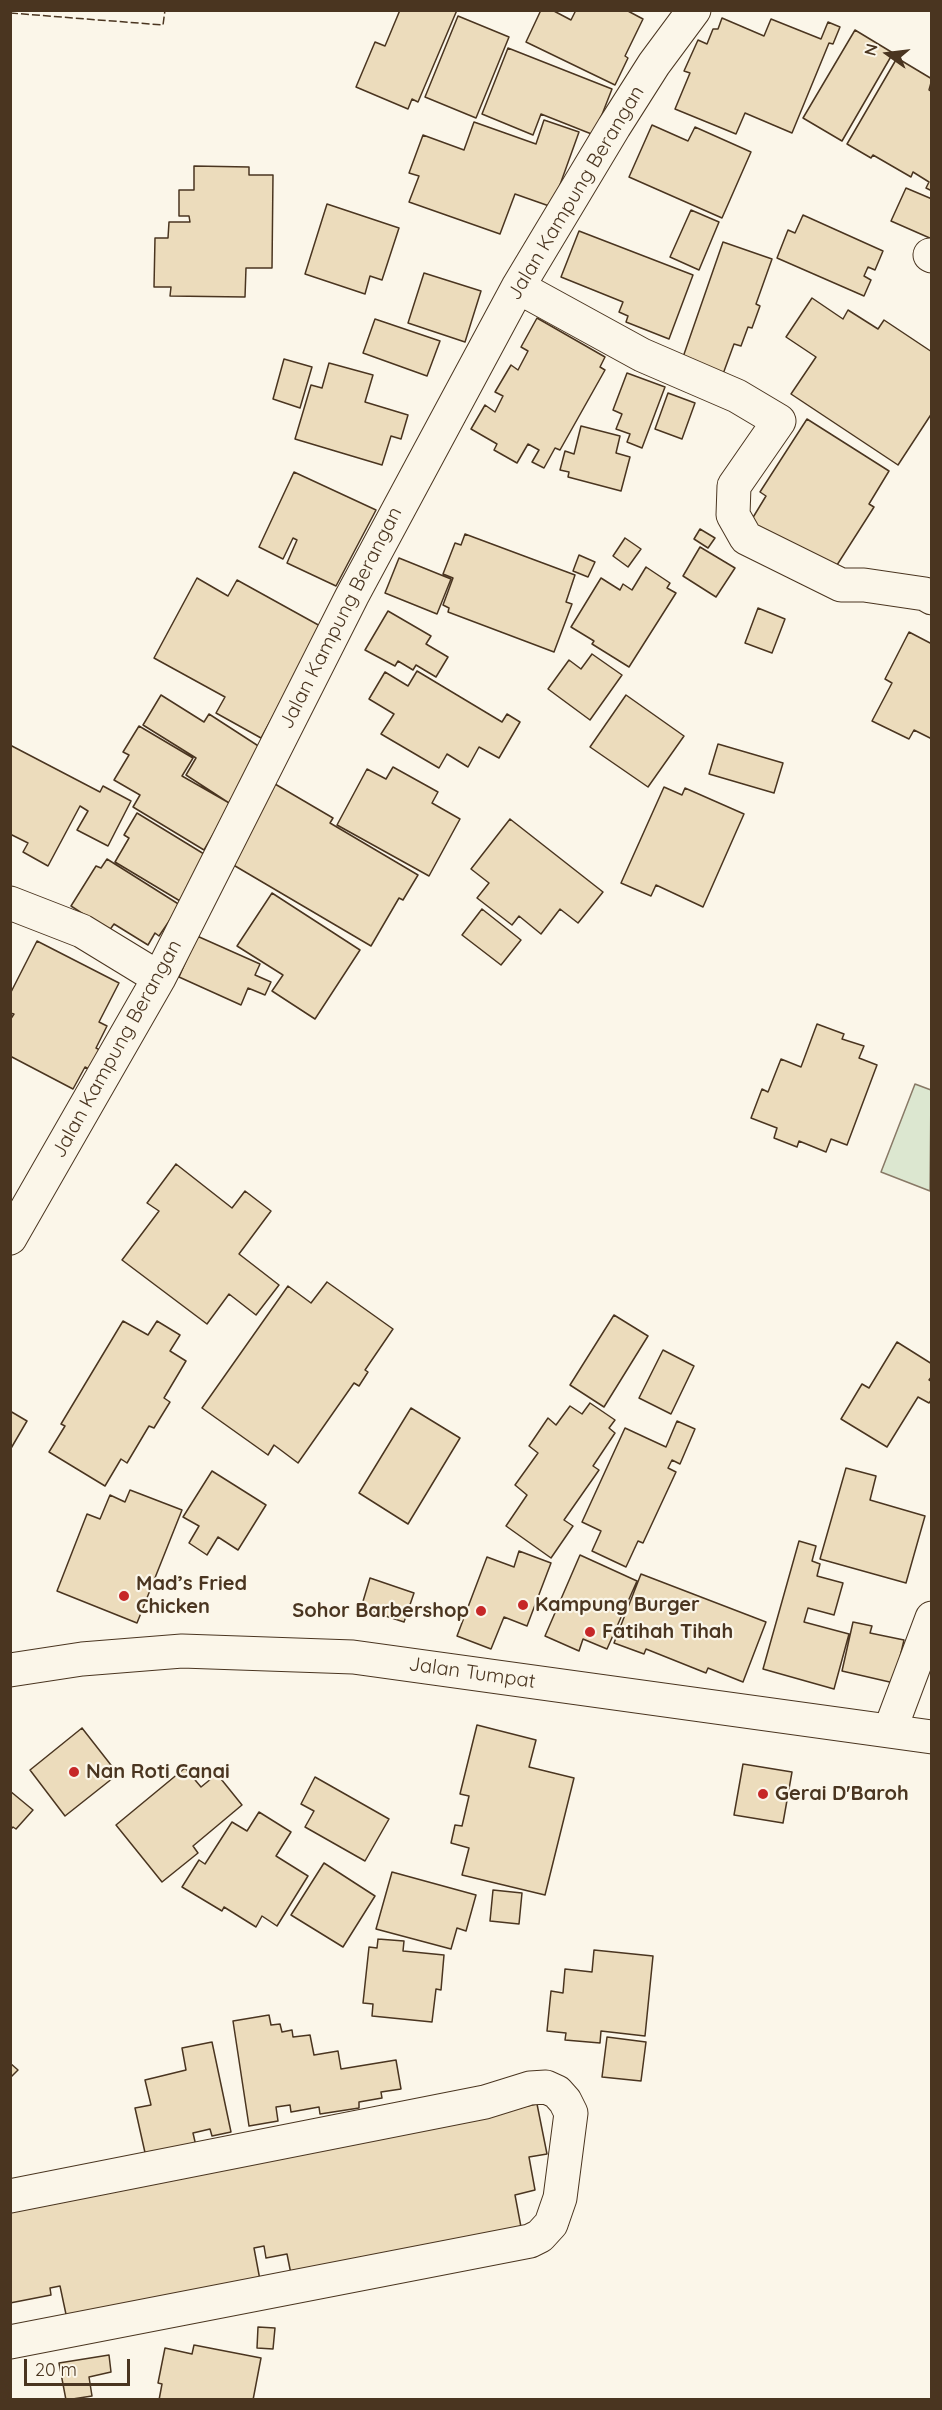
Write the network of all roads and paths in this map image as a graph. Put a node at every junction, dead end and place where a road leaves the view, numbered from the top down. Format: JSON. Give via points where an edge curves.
{"nodes":[{"id":1,"x":694,"y":10,"type":"edge"},
{"id":2,"x":518,"y":287,"type":"junction"},
{"id":3,"x":932,"y":598,"type":"edge"},
{"id":4,"x":10,"y":903,"type":"edge"},
{"id":5,"x":159,"y":978,"type":"junction"},
{"id":6,"x":10,"y":1238,"type":"edge"},
{"id":7,"x":932,"y":1618,"type":"edge"},
{"id":8,"x":10,"y":1670,"type":"edge"},
{"id":9,"x":890,"y":1730,"type":"junction"},
{"id":10,"x":932,"y":1737,"type":"edge"},
{"id":11,"x":10,"y":2196,"type":"edge"},
{"id":12,"x":10,"y":2342,"type":"edge"}],
"edges":[{"from":1,"to":2,"type":"street","name":"Jalan Kampung Berangan","via":[[654,64]]},
{"from":2,"to":3,"type":"street","via":[[642,355],[737,396],[779,420],[734,486],[732,515],[746,538],[841,585],[864,585]]},
{"from":2,"to":5,"type":"street","name":"Jalan Kampung Berangan","via":[[352,596]]},
{"from":4,"to":5,"type":"street","via":[[82,931]]},
{"from":5,"to":6,"type":"street","name":"Jalan Kampung Berangan"},
{"from":7,"to":9,"type":"street"},
{"from":8,"to":9,"type":"street","name":"Jalan Tumpat","via":[[82,1659],[182,1652],[353,1657]]},
{"from":9,"to":10,"type":"street","name":"Jalan Tumpat"},
{"from":11,"to":12,"type":"street","via":[[485,2102],[530,2088],[546,2087],[557,2092],[571,2113],[560,2198],[551,2224],[530,2241]]}]}
